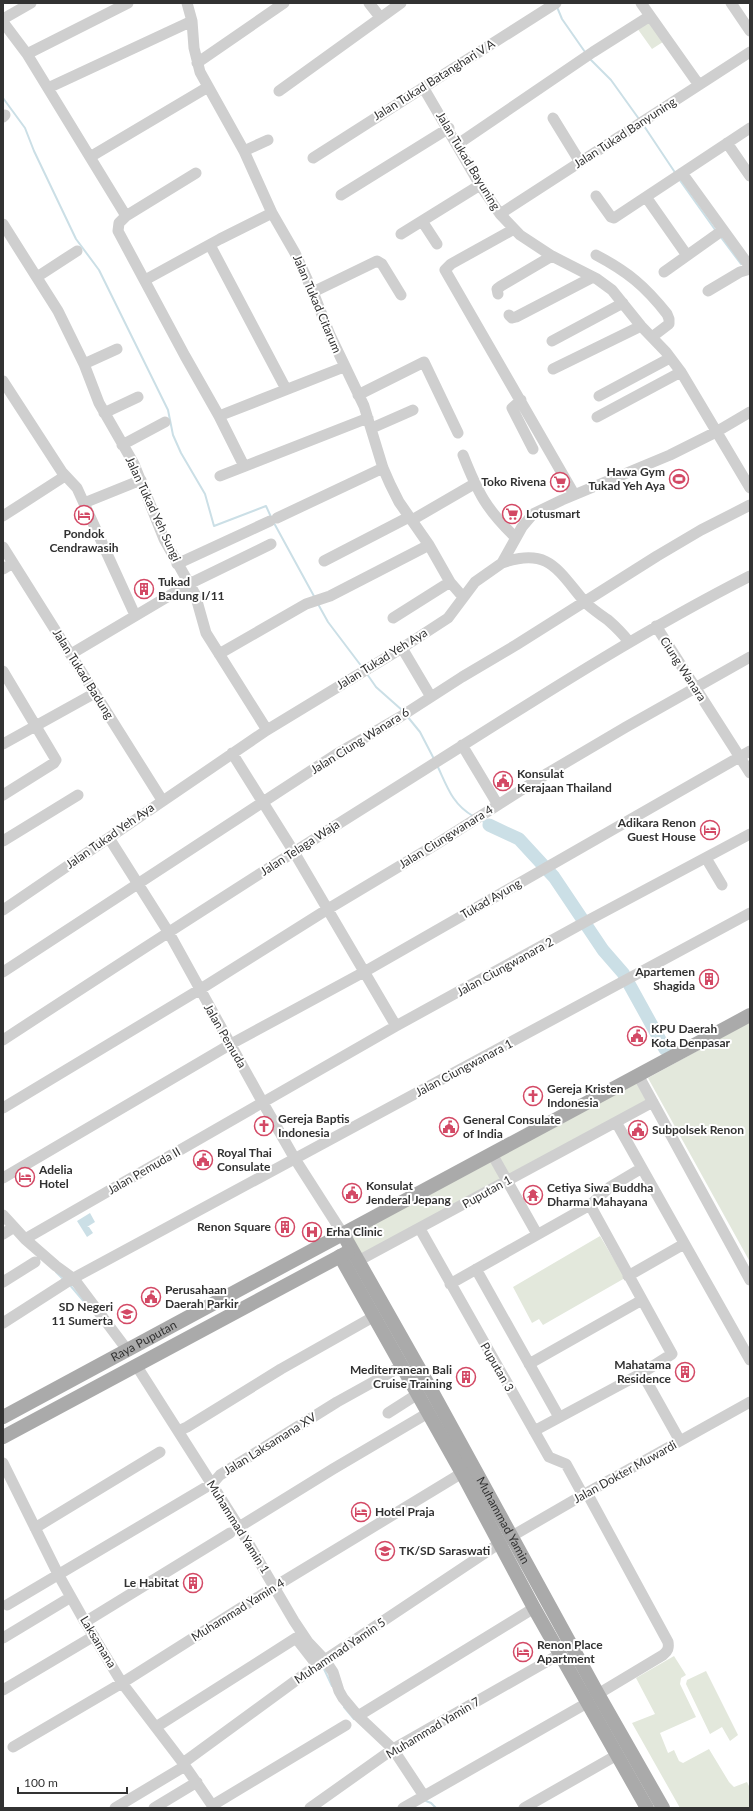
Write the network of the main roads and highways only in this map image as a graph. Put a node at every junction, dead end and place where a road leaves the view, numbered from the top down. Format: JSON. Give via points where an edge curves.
{"nodes":[{"id":1,"x":750,"y":1015,"type":"edge"},
{"id":2,"x":343,"y":1234,"type":"junction"},
{"id":3,"x":350,"y":1256,"type":"junction"},
{"id":4,"x":262,"y":1279,"type":"junction"},
{"id":5,"x":270,"y":1294,"type":"junction"},
{"id":6,"x":50,"y":1393,"type":"junction"},
{"id":7,"x":58,"y":1407,"type":"junction"},
{"id":8,"x":3,"y":1417,"type":"edge"},
{"id":9,"x":3,"y":1437,"type":"edge"},
{"id":10,"x":505,"y":1540,"type":"junction"},
{"id":11,"x":595,"y":1703,"type":"junction"},
{"id":12,"x":647,"y":1808,"type":"edge"},
{"id":13,"x":663,"y":1808,"type":"edge"}],
"edges":[{"from":1,"to":2,"type":"main road","name":"Raya Puputan"},
{"from":2,"to":3,"type":"main road","name":"Muhammad Yamin"},
{"from":2,"to":4,"type":"main road","name":"Raya Puputan"},
{"from":3,"to":5,"type":"main road","name":"Raya Puputan"},
{"from":3,"to":10,"type":"main road","name":"Muhammad Yamin","via":[[429,1386]]},
{"from":3,"to":10,"type":"main road","name":"Muhammad Yamin","via":[[373,1317],[462,1473]]},
{"from":4,"to":5,"type":"main road"},
{"from":4,"to":6,"type":"main road","name":"Raya Puputan"},
{"from":5,"to":7,"type":"main road","name":"Raya Puputan"},
{"from":6,"to":7,"type":"main road"},
{"from":6,"to":8,"type":"main road","name":"Raya Puputan"},
{"from":7,"to":9,"type":"main road","name":"Raya Puputan"},
{"from":10,"to":11,"type":"main road","name":"Muhammad Yamin"},
{"from":10,"to":11,"type":"main road","name":"Muhammad Yamin","via":[[534,1608],[560,1654]]},
{"from":11,"to":12,"type":"main road","name":"Muhammad Yamin","via":[[617,1755]]},
{"from":11,"to":13,"type":"main road","name":"Muhammad Yamin"}]}
